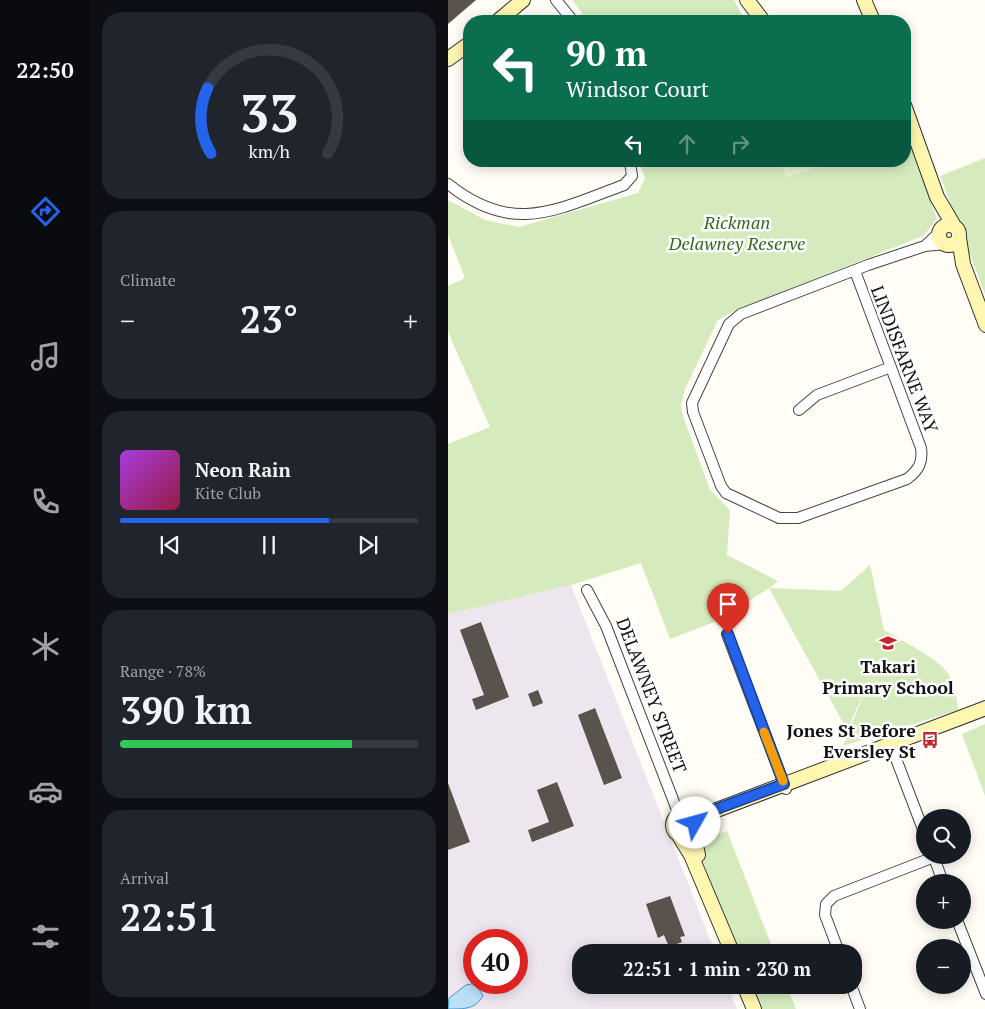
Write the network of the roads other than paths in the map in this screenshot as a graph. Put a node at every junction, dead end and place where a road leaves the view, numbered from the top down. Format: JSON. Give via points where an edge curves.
{"nodes":[{"id":1,"x":523,"y":0,"type":"edge"},
{"id":2,"x":556,"y":0,"type":"edge"},
{"id":3,"x":747,"y":0,"type":"edge"},
{"id":4,"x":864,"y":0,"type":"edge"},
{"id":5,"x":505,"y":15,"type":"edge"},
{"id":6,"x":568,"y":15,"type":"edge"},
{"id":7,"x":758,"y":15,"type":"edge"},
{"id":8,"x":870,"y":15,"type":"edge"},
{"id":9,"x":463,"y":48,"type":"edge"},
{"id":10,"x":448,"y":59,"type":"edge"},
{"id":11,"x":911,"y":124,"type":"edge"},
{"id":12,"x":631,"y":167,"type":"edge"},
{"id":13,"x":448,"y":184,"type":"edge"},
{"id":14,"x":948,"y":236,"type":"junction"},
{"id":15,"x":855,"y":271,"type":"junction"},
{"id":16,"x":986,"y":326,"type":"edge"},
{"id":17,"x":891,"y":367,"type":"junction"},
{"id":18,"x":799,"y":410,"type":"dead end"},
{"id":19,"x":587,"y":590,"type":"dead end"},
{"id":20,"x":728,"y":634,"type":"dead end"},
{"id":21,"x":986,"y":708,"type":"edge"},
{"id":22,"x":986,"y":715,"type":"edge"},
{"id":23,"x":891,"y":746,"type":"junction"},
{"id":24,"x":785,"y":787,"type":"junction"},
{"id":25,"x":916,"y":811,"type":"edge"},
{"id":26,"x":679,"y":815,"type":"junction"},
{"id":27,"x":694,"y":826,"type":"junction"},
{"id":28,"x":678,"y":834,"type":"junction"},
{"id":29,"x":916,"y":863,"type":"edge"},
{"id":30,"x":714,"y":906,"type":"junction"},
{"id":31,"x":962,"y":929,"type":"edge"},
{"id":32,"x":729,"y":944,"type":"edge"},
{"id":33,"x":836,"y":944,"type":"edge"},
{"id":34,"x":981,"y":968,"type":"edge"},
{"id":35,"x":748,"y":994,"type":"edge"},
{"id":36,"x":854,"y":994,"type":"edge"},
{"id":37,"x":986,"y":994,"type":"edge"},
{"id":38,"x":754,"y":1009,"type":"edge"},
{"id":39,"x":860,"y":1009,"type":"edge"}],
"edges":[{"from":1,"to":5,"type":"street"},
{"from":2,"to":6,"type":"street"},
{"from":3,"to":7,"type":"street"},
{"from":4,"to":8,"type":"street"},
{"from":9,"to":10,"type":"street"},
{"from":11,"to":14,"type":"street","via":[[938,197]]},
{"from":12,"to":13,"type":"street","via":[[632,176],[624,185],[549,213],[531,215],[506,214],[481,205]]},
{"from":14,"to":15,"type":"street","name":"LINDISFARNE WAY"},
{"from":14,"to":16,"type":"street","via":[[963,264]]},
{"from":15,"to":17,"type":"street","name":"LINDISFARNE WAY"},
{"from":15,"to":17,"type":"street","name":"LINDISFARNE WAY","via":[[741,314],[729,324],[692,403],[726,493],[779,518],[788,519],[907,479],[917,470],[922,448]]},
{"from":17,"to":18,"type":"street","via":[[817,395]]},
{"from":19,"to":26,"type":"street","name":"DELAWNEY STREET","via":[[606,626]]},
{"from":20,"to":24,"type":"street"},
{"from":21,"to":23,"type":"street"},
{"from":22,"to":23,"type":"street"},
{"from":23,"to":24,"type":"street"},
{"from":23,"to":25,"type":"street"},
{"from":24,"to":27,"type":"street"},
{"from":26,"to":27,"type":"street","via":[[685,814]]},
{"from":26,"to":28,"type":"street","via":[[673,824]]},
{"from":27,"to":28,"type":"street","via":[[687,836]]},
{"from":27,"to":30,"type":"street","via":[[693,842]]},
{"from":28,"to":30,"type":"street"},
{"from":29,"to":33,"type":"street","via":[[834,896],[826,904],[825,914]]},
{"from":30,"to":32,"type":"street"},
{"from":31,"to":34,"type":"street"},
{"from":34,"to":37,"type":"street"},
{"from":35,"to":38,"type":"street"},
{"from":36,"to":39,"type":"street"}]}
